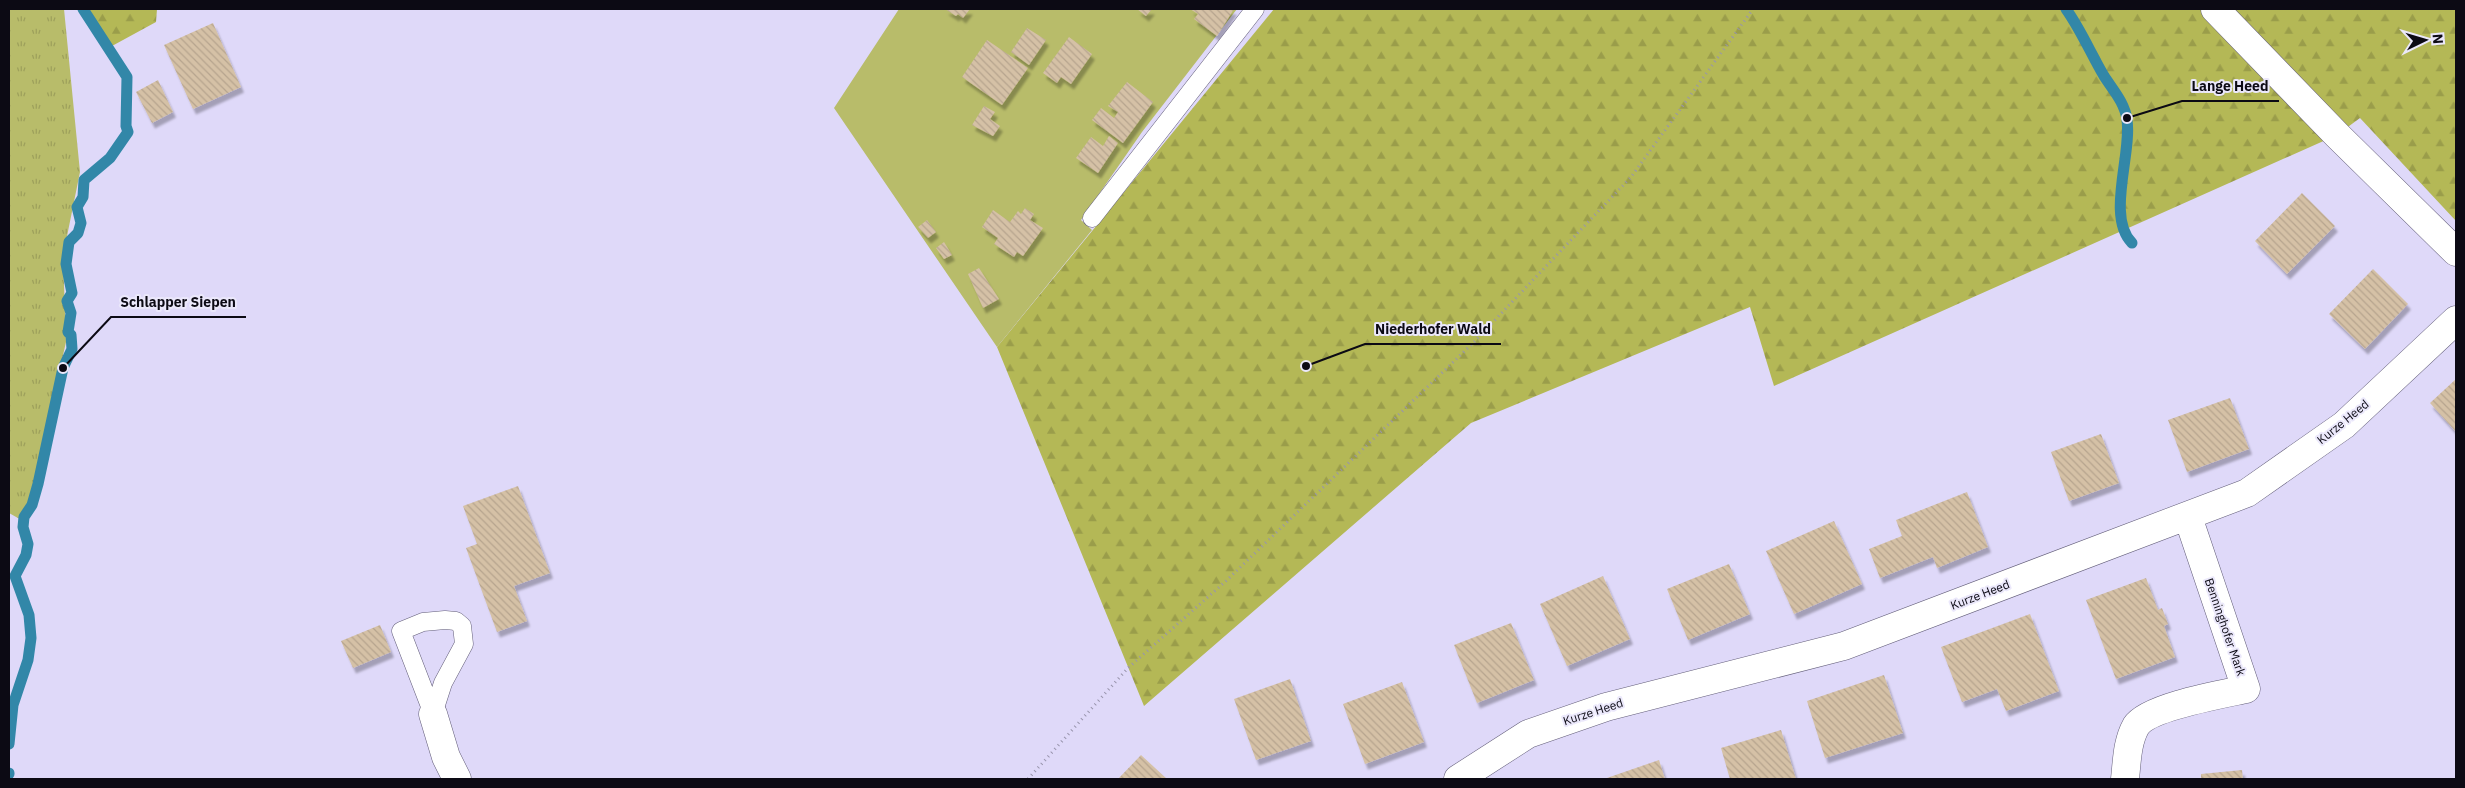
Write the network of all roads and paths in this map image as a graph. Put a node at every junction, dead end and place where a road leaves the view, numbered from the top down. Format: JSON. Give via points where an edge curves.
{"nodes":[{"id":1,"x":1255,"y":9,"type":"edge"},
{"id":2,"x":1753,"y":9,"type":"edge"},
{"id":3,"x":2215,"y":9,"type":"edge"},
{"id":4,"x":1092,"y":218,"type":"dead end"},
{"id":5,"x":2456,"y":252,"type":"edge"},
{"id":6,"x":2456,"y":320,"type":"edge"},
{"id":7,"x":2188,"y":517,"type":"junction"},
{"id":8,"x":433,"y":714,"type":"junction"},
{"id":9,"x":458,"y":779,"type":"edge"},
{"id":10,"x":1028,"y":779,"type":"edge"},
{"id":11,"x":1458,"y":779,"type":"edge"},
{"id":12,"x":2125,"y":779,"type":"edge"}],
"edges":[{"from":1,"to":4,"type":"lane"},
{"from":2,"to":10,"type":"path","via":[[1631,177],[1474,342],[1226,581],[1128,668]]},
{"from":3,"to":5,"type":"street"},
{"from":6,"to":7,"type":"street","name":"Kurze Heed","via":[[2344,425],[2247,493]]},
{"from":7,"to":11,"type":"street","name":"Kurze Heed","via":[[1844,646],[1606,707],[1536,731]]},
{"from":7,"to":12,"type":"street","name":"Benninghofer Mark","via":[[2246,689],[2192,701],[2156,713],[2137,724],[2129,746]]},
{"from":8,"to":8,"type":"lane","via":[[401,631],[423,622],[456,621],[462,626],[464,644],[443,683]]},
{"from":8,"to":9,"type":"street","via":[[446,757]]}]}
